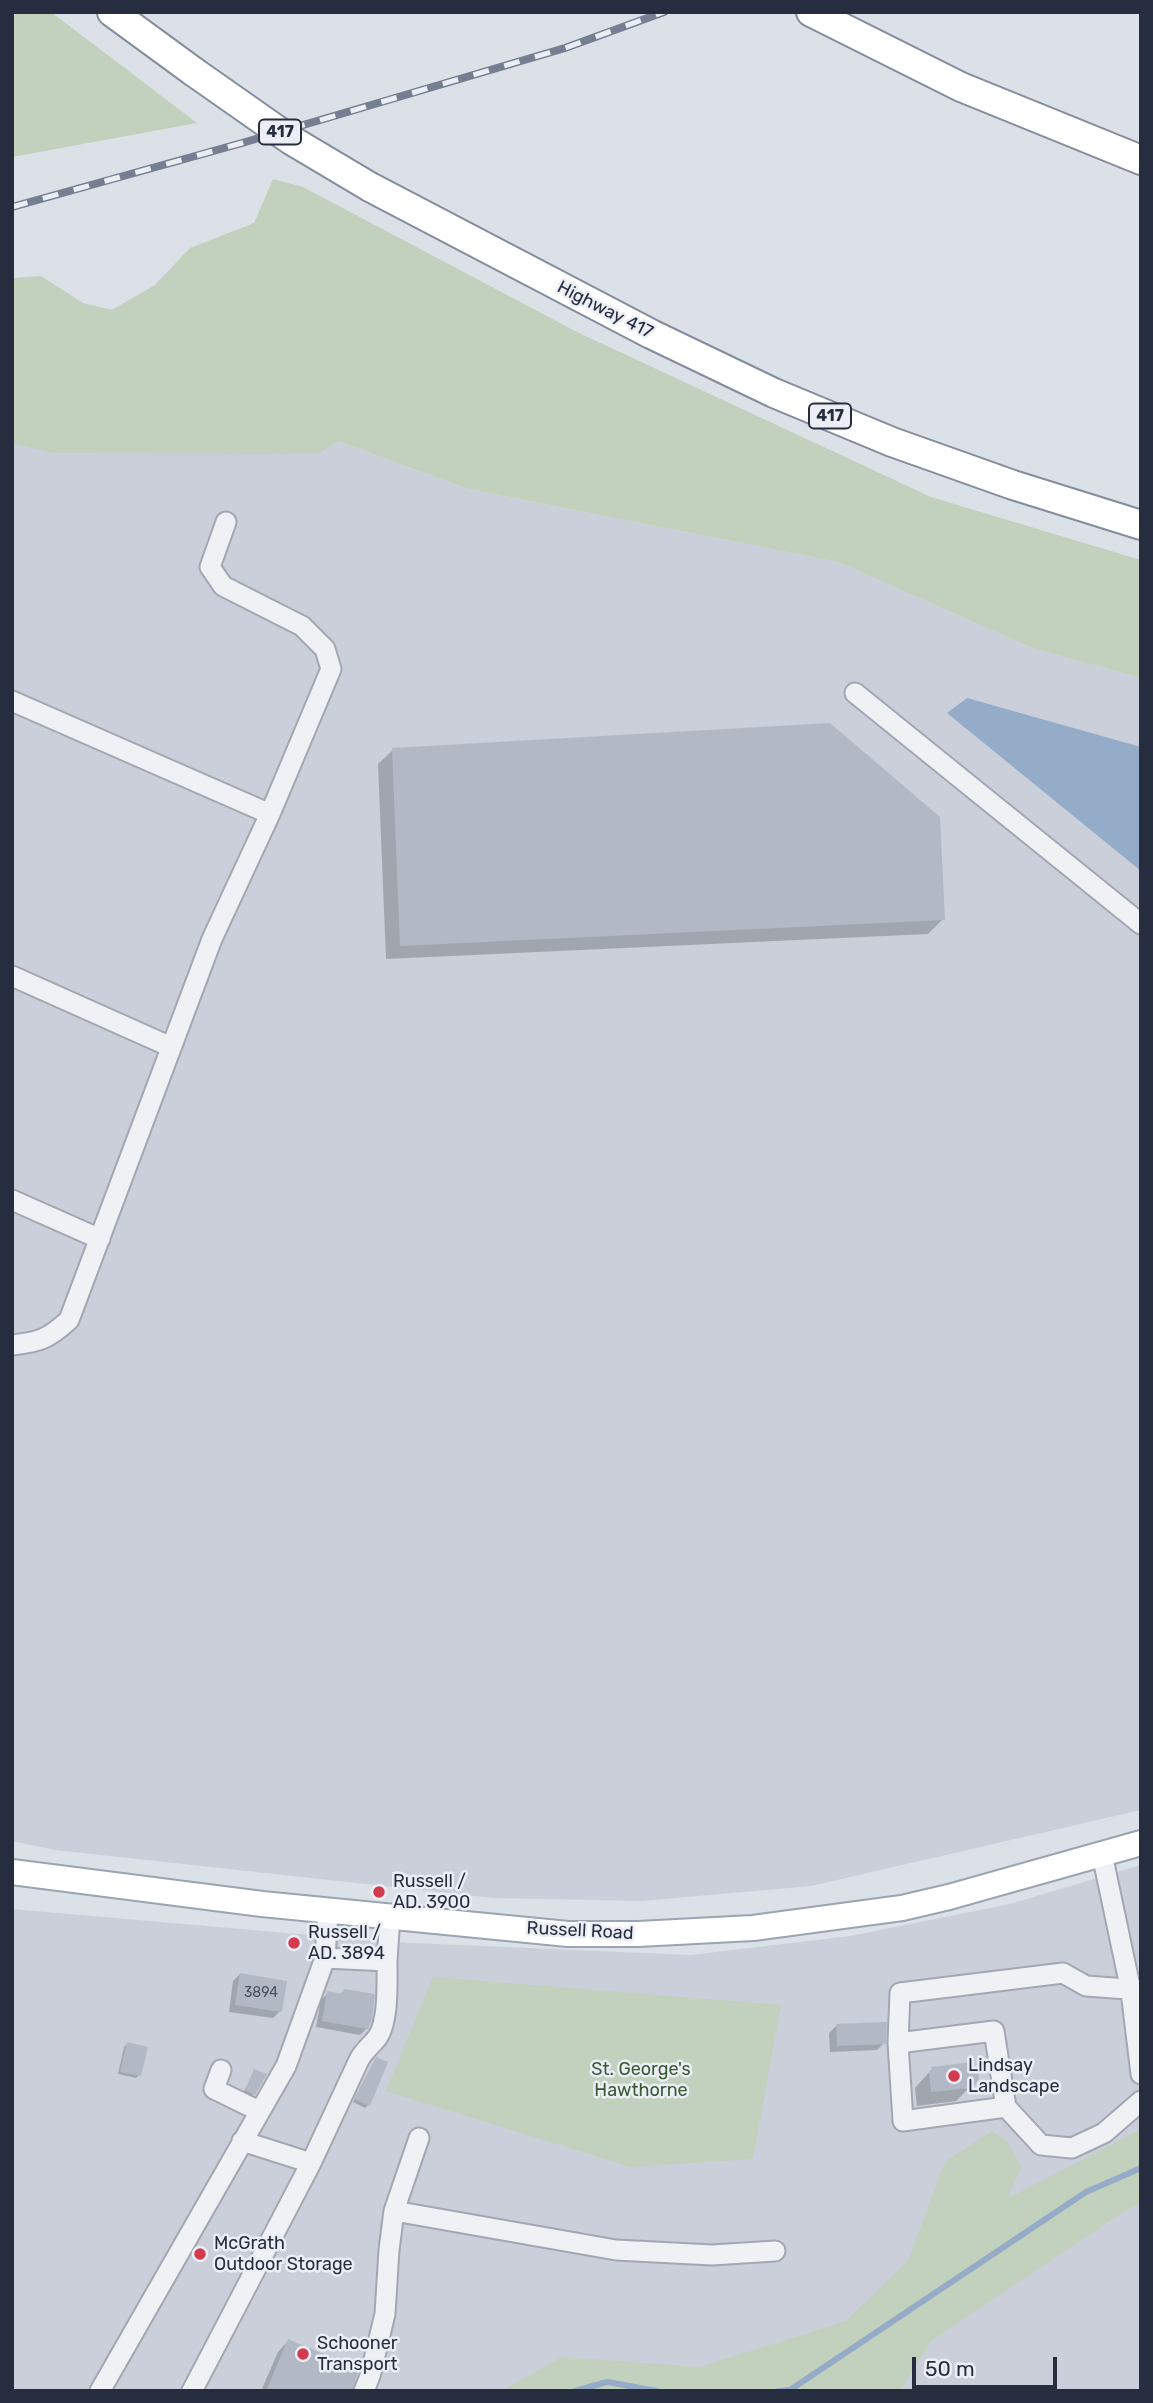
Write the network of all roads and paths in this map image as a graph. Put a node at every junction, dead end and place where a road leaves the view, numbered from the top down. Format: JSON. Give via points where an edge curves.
{"nodes":[{"id":1,"x":112,"y":12,"type":"edge"},
{"id":2,"x":811,"y":12,"type":"edge"},
{"id":3,"x":1141,"y":160,"type":"edge"},
{"id":4,"x":1013,"y":485,"type":"junction"},
{"id":5,"x":226,"y":522,"type":"dead end"},
{"id":6,"x":1141,"y":525,"type":"edge"},
{"id":7,"x":1141,"y":534,"type":"edge"},
{"id":8,"x":855,"y":693,"type":"dead end"},
{"id":9,"x":12,"y":701,"type":"edge"},
{"id":10,"x":271,"y":814,"type":"junction"},
{"id":11,"x":1141,"y":924,"type":"edge"},
{"id":12,"x":12,"y":976,"type":"edge"},
{"id":13,"x":171,"y":1047,"type":"junction"},
{"id":14,"x":12,"y":1200,"type":"edge"},
{"id":15,"x":100,"y":1239,"type":"junction"},
{"id":16,"x":12,"y":1345,"type":"edge"},
{"id":17,"x":1141,"y":1843,"type":"edge"},
{"id":18,"x":1102,"y":1854,"type":"junction"},
{"id":19,"x":12,"y":1872,"type":"edge"},
{"id":20,"x":328,"y":1910,"type":"junction"},
{"id":21,"x":390,"y":1916,"type":"junction"},
{"id":22,"x":325,"y":1958,"type":"junction"},
{"id":23,"x":387,"y":1961,"type":"junction"},
{"id":24,"x":1136,"y":1991,"type":"edge"},
{"id":25,"x":898,"y":2043,"type":"junction"},
{"id":26,"x":221,"y":2070,"type":"dead end"},
{"id":27,"x":1141,"y":2074,"type":"edge"},
{"id":28,"x":1141,"y":2101,"type":"edge"},
{"id":29,"x":1006,"y":2107,"type":"junction"},
{"id":30,"x":259,"y":2110,"type":"junction"},
{"id":31,"x":419,"y":2138,"type":"dead end"},
{"id":32,"x":242,"y":2141,"type":"junction"},
{"id":33,"x":311,"y":2163,"type":"junction"},
{"id":34,"x":394,"y":2211,"type":"junction"},
{"id":35,"x":775,"y":2251,"type":"dead end"},
{"id":36,"x":100,"y":2391,"type":"edge"},
{"id":37,"x":192,"y":2391,"type":"edge"},
{"id":38,"x":364,"y":2391,"type":"edge"}],
"edges":[{"from":1,"to":4,"type":"highway","name":"Highway 417","number":"417","bridge":true,"via":[[291,140],[370,187],[774,393]]},
{"from":2,"to":3,"type":"highway","via":[[961,87]]},
{"from":4,"to":6,"type":"highway","name":"Highway 417","number":"417"},
{"from":4,"to":7,"type":"highway"},
{"from":5,"to":10,"type":"lane","via":[[210,566],[223,586],[302,626],[325,649],[331,669]]},
{"from":8,"to":11,"type":"lane"},
{"from":9,"to":10,"type":"lane"},
{"from":10,"to":13,"type":"lane","via":[[212,939]]},
{"from":12,"to":13,"type":"lane"},
{"from":13,"to":15,"type":"lane"},
{"from":14,"to":15,"type":"lane"},
{"from":15,"to":16,"type":"lane","via":[[69,1320],[38,1343]]},
{"from":17,"to":18,"type":"main road","name":"Russell Road"},
{"from":18,"to":21,"type":"main road","name":"Russell Road","via":[[914,1905],[753,1928],[568,1934]]},
{"from":18,"to":24,"type":"lane"},
{"from":19,"to":20,"type":"main road","name":"Russell Road"},
{"from":20,"to":21,"type":"main road","name":"Russell Road"},
{"from":20,"to":22,"type":"lane"},
{"from":21,"to":23,"type":"lane"},
{"from":22,"to":23,"type":"lane"},
{"from":22,"to":30,"type":"lane","via":[[286,2066]]},
{"from":23,"to":33,"type":"lane","via":[[387,2004],[378,2037],[359,2060]]},
{"from":24,"to":25,"type":"lane","via":[[1086,1986],[1063,1973],[900,1993]]},
{"from":24,"to":27,"type":"lane"},
{"from":25,"to":29,"type":"lane","via":[[995,2031]]},
{"from":25,"to":29,"type":"lane","via":[[903,2121]]},
{"from":26,"to":30,"type":"lane","via":[[214,2089]]},
{"from":28,"to":29,"type":"lane","via":[[1104,2133],[1072,2148],[1041,2145]]},
{"from":30,"to":32,"type":"lane"},
{"from":31,"to":34,"type":"lane"},
{"from":32,"to":33,"type":"lane"},
{"from":32,"to":36,"type":"lane"},
{"from":33,"to":37,"type":"lane"},
{"from":34,"to":35,"type":"lane","via":[[615,2250],[712,2255]]},
{"from":34,"to":38,"type":"lane","via":[[385,2314]]}]}
